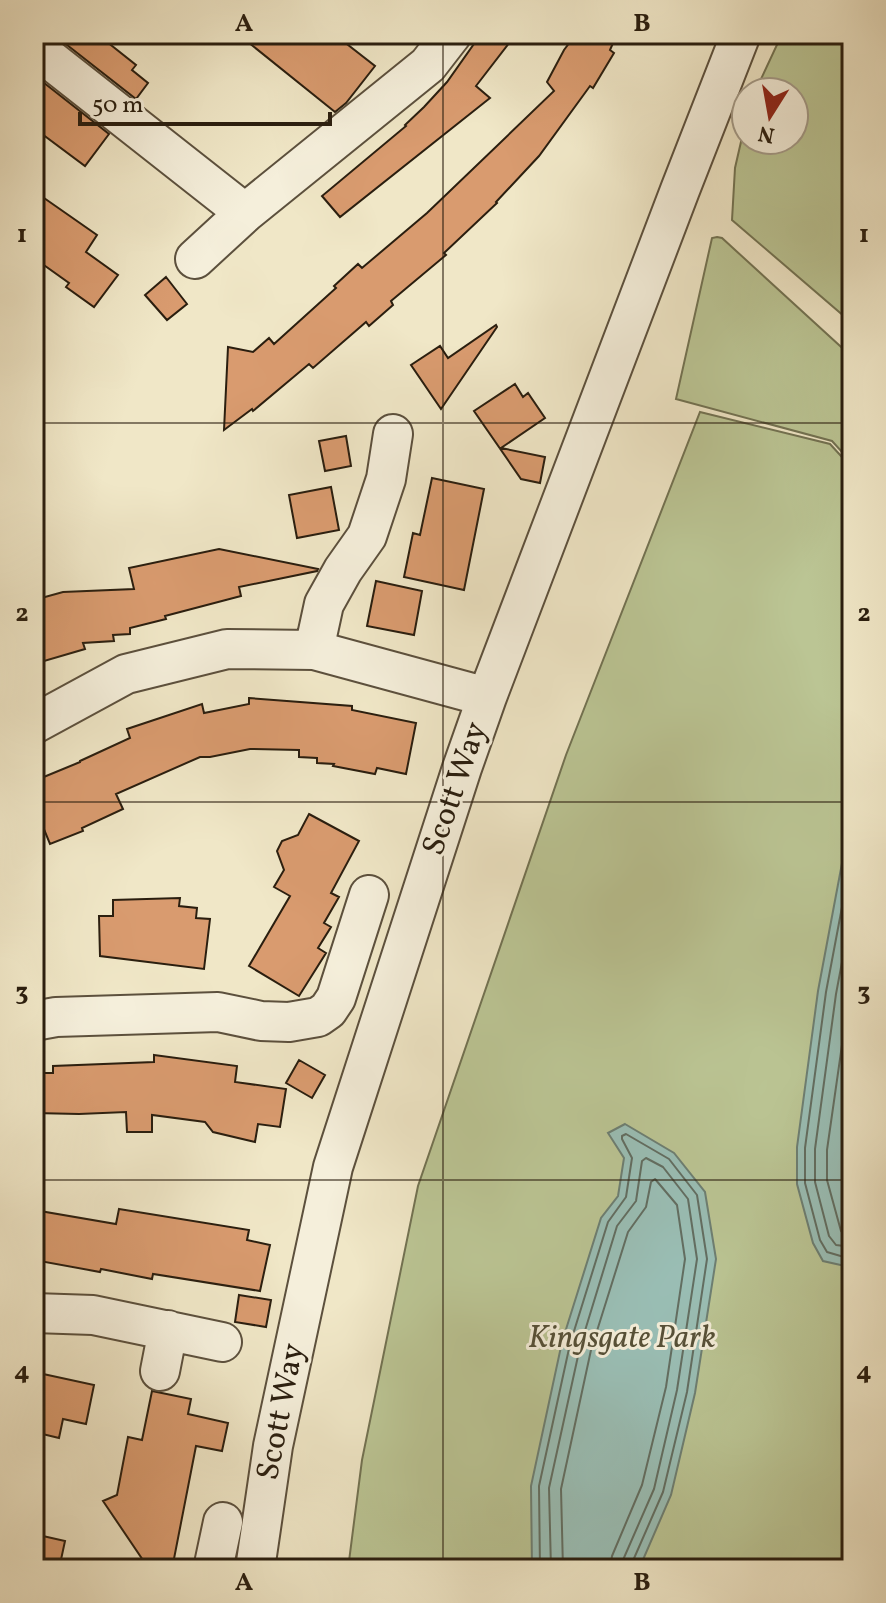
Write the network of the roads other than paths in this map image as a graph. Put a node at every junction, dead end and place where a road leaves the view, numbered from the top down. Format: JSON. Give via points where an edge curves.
{"nodes":[{"id":1,"x":452,"y":34,"type":"edge"},
{"id":2,"x":741,"y":34,"type":"edge"},
{"id":3,"x":34,"y":47,"type":"edge"},
{"id":4,"x":245,"y":213,"type":"junction"},
{"id":5,"x":195,"y":259,"type":"dead end"},
{"id":6,"x":393,"y":434,"type":"dead end"},
{"id":7,"x":314,"y":650,"type":"junction"},
{"id":8,"x":487,"y":697,"type":"junction"},
{"id":9,"x":34,"y":724,"type":"edge"},
{"id":10,"x":369,"y":895,"type":"dead end"},
{"id":11,"x":34,"y":1021,"type":"edge"},
{"id":12,"x":34,"y":1313,"type":"edge"},
{"id":13,"x":168,"y":1330,"type":"junction"},
{"id":14,"x":222,"y":1342,"type":"dead end"},
{"id":15,"x":160,"y":1371,"type":"dead end"},
{"id":16,"x":223,"y":1522,"type":"dead end"},
{"id":17,"x":213,"y":1569,"type":"edge"},
{"id":18,"x":255,"y":1569,"type":"edge"}],
"edges":[{"from":1,"to":4,"type":"street","via":[[428,65]]},
{"from":2,"to":8,"type":"street","name":"Scott Way"},
{"from":3,"to":4,"type":"street"},
{"from":4,"to":5,"type":"street"},
{"from":6,"to":7,"type":"street","via":[[386,479],[367,536],[324,604]]},
{"from":7,"to":8,"type":"street"},
{"from":7,"to":9,"type":"street","via":[[227,649],[126,674]]},
{"from":8,"to":18,"type":"street","name":"Scott Way","via":[[333,1167],[273,1446]]},
{"from":10,"to":11,"type":"street","via":[[336,998],[318,1017],[261,1021],[218,1012]]},
{"from":12,"to":13,"type":"street","via":[[93,1315]]},
{"from":13,"to":14,"type":"street"},
{"from":13,"to":15,"type":"street"},
{"from":16,"to":17,"type":"street"}]}
